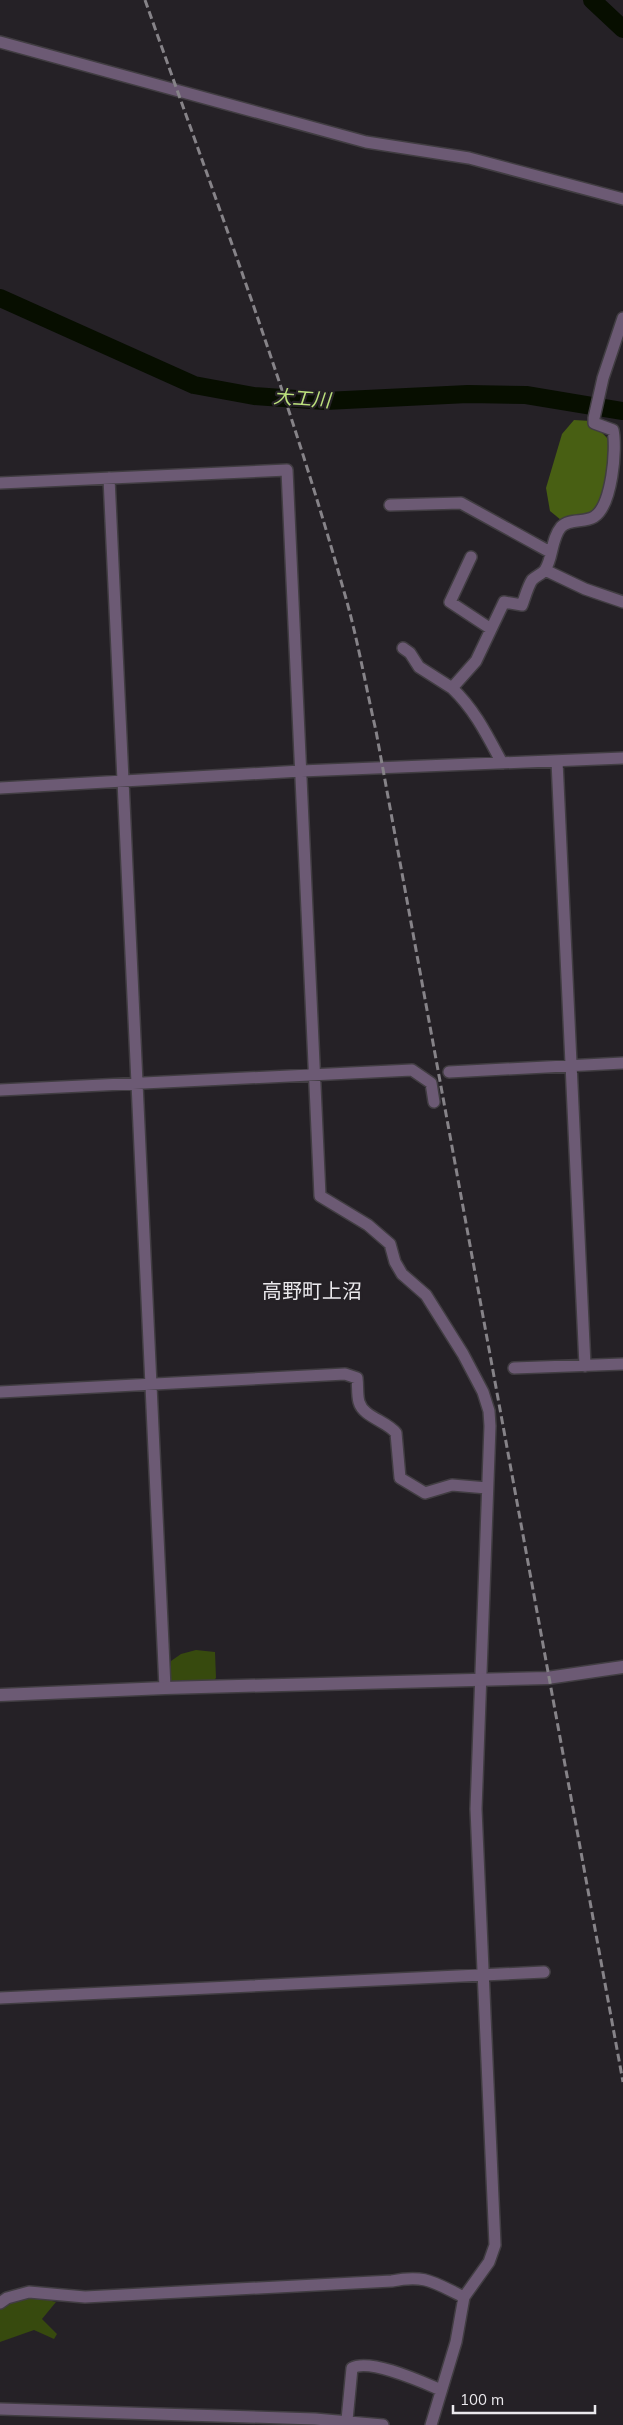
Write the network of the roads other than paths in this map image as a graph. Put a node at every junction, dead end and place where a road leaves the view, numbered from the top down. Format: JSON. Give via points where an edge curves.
{"nodes":[{"id":1,"x":0,"y":42,"type":"edge"},
{"id":2,"x":623,"y":199,"type":"edge"},
{"id":3,"x":623,"y":318,"type":"edge"},
{"id":4,"x":109,"y":478,"type":"junction"},
{"id":5,"x":0,"y":483,"type":"edge"},
{"id":6,"x":390,"y":505,"type":"dead end"},
{"id":7,"x":550,"y":552,"type":"junction"},
{"id":8,"x":471,"y":558,"type":"dead end"},
{"id":9,"x":545,"y":570,"type":"junction"},
{"id":10,"x":623,"y":602,"type":"edge"},
{"id":11,"x":491,"y":629,"type":"junction"},
{"id":12,"x":403,"y":648,"type":"dead end"},
{"id":13,"x":452,"y":688,"type":"junction"},
{"id":14,"x":623,"y":758,"type":"edge"},
{"id":15,"x":556,"y":760,"type":"junction"},
{"id":16,"x":502,"y":762,"type":"junction"},
{"id":17,"x":301,"y":771,"type":"junction"},
{"id":18,"x":124,"y":780,"type":"junction"},
{"id":19,"x":0,"y":788,"type":"edge"},
{"id":20,"x":623,"y":1062,"type":"edge"},
{"id":21,"x":570,"y":1065,"type":"junction"},
{"id":22,"x":449,"y":1072,"type":"dead end"},
{"id":23,"x":315,"y":1076,"type":"junction"},
{"id":24,"x":137,"y":1083,"type":"junction"},
{"id":25,"x":0,"y":1090,"type":"edge"},
{"id":26,"x":434,"y":1102,"type":"dead end"},
{"id":27,"x":623,"y":1364,"type":"edge"},
{"id":28,"x":585,"y":1366,"type":"junction"},
{"id":29,"x":514,"y":1368,"type":"dead end"},
{"id":30,"x":151,"y":1385,"type":"junction"},
{"id":31,"x":0,"y":1392,"type":"edge"},
{"id":32,"x":487,"y":1488,"type":"junction"},
{"id":33,"x":623,"y":1667,"type":"edge"},
{"id":34,"x":480,"y":1679,"type":"junction"},
{"id":35,"x":165,"y":1688,"type":"junction"},
{"id":36,"x":0,"y":1695,"type":"edge"},
{"id":37,"x":544,"y":1972,"type":"dead end"},
{"id":38,"x":484,"y":1975,"type":"junction"},
{"id":39,"x":0,"y":1998,"type":"edge"},
{"id":40,"x":464,"y":2298,"type":"junction"},
{"id":41,"x":0,"y":2304,"type":"edge"},
{"id":42,"x":441,"y":2390,"type":"junction"},
{"id":43,"x":0,"y":2409,"type":"edge"},
{"id":44,"x":346,"y":2420,"type":"junction"},
{"id":45,"x":314,"y":2422,"type":"edge"},
{"id":46,"x":383,"y":2425,"type":"edge"},
{"id":47,"x":431,"y":2425,"type":"edge"}],
"edges":[{"from":1,"to":2,"type":"street","via":[[366,142],[469,158]]},
{"from":3,"to":7,"type":"street","via":[[594,418],[594,423],[613,430],[616,442],[606,500],[593,518],[562,526]]},
{"from":4,"to":5,"type":"street"},
{"from":4,"to":17,"type":"street","via":[[287,470]]},
{"from":4,"to":18,"type":"street"},
{"from":6,"to":7,"type":"street","via":[[461,503]]},
{"from":7,"to":9,"type":"street"},
{"from":8,"to":11,"type":"street","via":[[450,602]]},
{"from":9,"to":10,"type":"street"},
{"from":9,"to":11,"type":"street","via":[[532,580],[522,604],[504,602]]},
{"from":11,"to":13,"type":"street","via":[[476,661]]},
{"from":12,"to":13,"type":"street","via":[[419,667]]},
{"from":13,"to":16,"type":"street","via":[[478,718]]},
{"from":14,"to":15,"type":"street"},
{"from":15,"to":16,"type":"street"},
{"from":15,"to":21,"type":"street"},
{"from":16,"to":17,"type":"street"},
{"from":17,"to":18,"type":"street"},
{"from":17,"to":23,"type":"street"},
{"from":18,"to":19,"type":"street"},
{"from":18,"to":24,"type":"street"},
{"from":20,"to":21,"type":"street"},
{"from":21,"to":22,"type":"street"},
{"from":21,"to":28,"type":"street"},
{"from":23,"to":24,"type":"street"},
{"from":23,"to":26,"type":"street","via":[[412,1070],[431,1083]]},
{"from":23,"to":32,"type":"street","via":[[320,1196],[390,1244],[402,1274],[426,1296],[463,1354],[489,1411]]},
{"from":24,"to":25,"type":"street"},
{"from":24,"to":30,"type":"street"},
{"from":27,"to":28,"type":"street"},
{"from":28,"to":29,"type":"street"},
{"from":30,"to":31,"type":"street"},
{"from":30,"to":32,"type":"street","via":[[345,1374],[357,1378],[359,1403],[366,1412],[396,1433],[400,1478],[424,1493],[452,1485]]},
{"from":30,"to":35,"type":"street"},
{"from":32,"to":34,"type":"street"},
{"from":33,"to":34,"type":"street","via":[[547,1678]]},
{"from":34,"to":35,"type":"street"},
{"from":34,"to":38,"type":"street","via":[[476,1809]]},
{"from":35,"to":36,"type":"street"},
{"from":37,"to":38,"type":"street"},
{"from":38,"to":39,"type":"street"},
{"from":38,"to":40,"type":"street","via":[[495,2245],[489,2262]]},
{"from":40,"to":41,"type":"street","via":[[428,2280],[413,2277],[392,2281],[85,2297],[29,2292],[7,2298]]},
{"from":40,"to":42,"type":"street","via":[[456,2342]]},
{"from":42,"to":44,"type":"street","via":[[406,2376],[366,2365],[356,2366],[352,2368]]},
{"from":42,"to":47,"type":"street"},
{"from":43,"to":45,"type":"street"},
{"from":44,"to":45,"type":"street"},
{"from":44,"to":46,"type":"street"}]}
